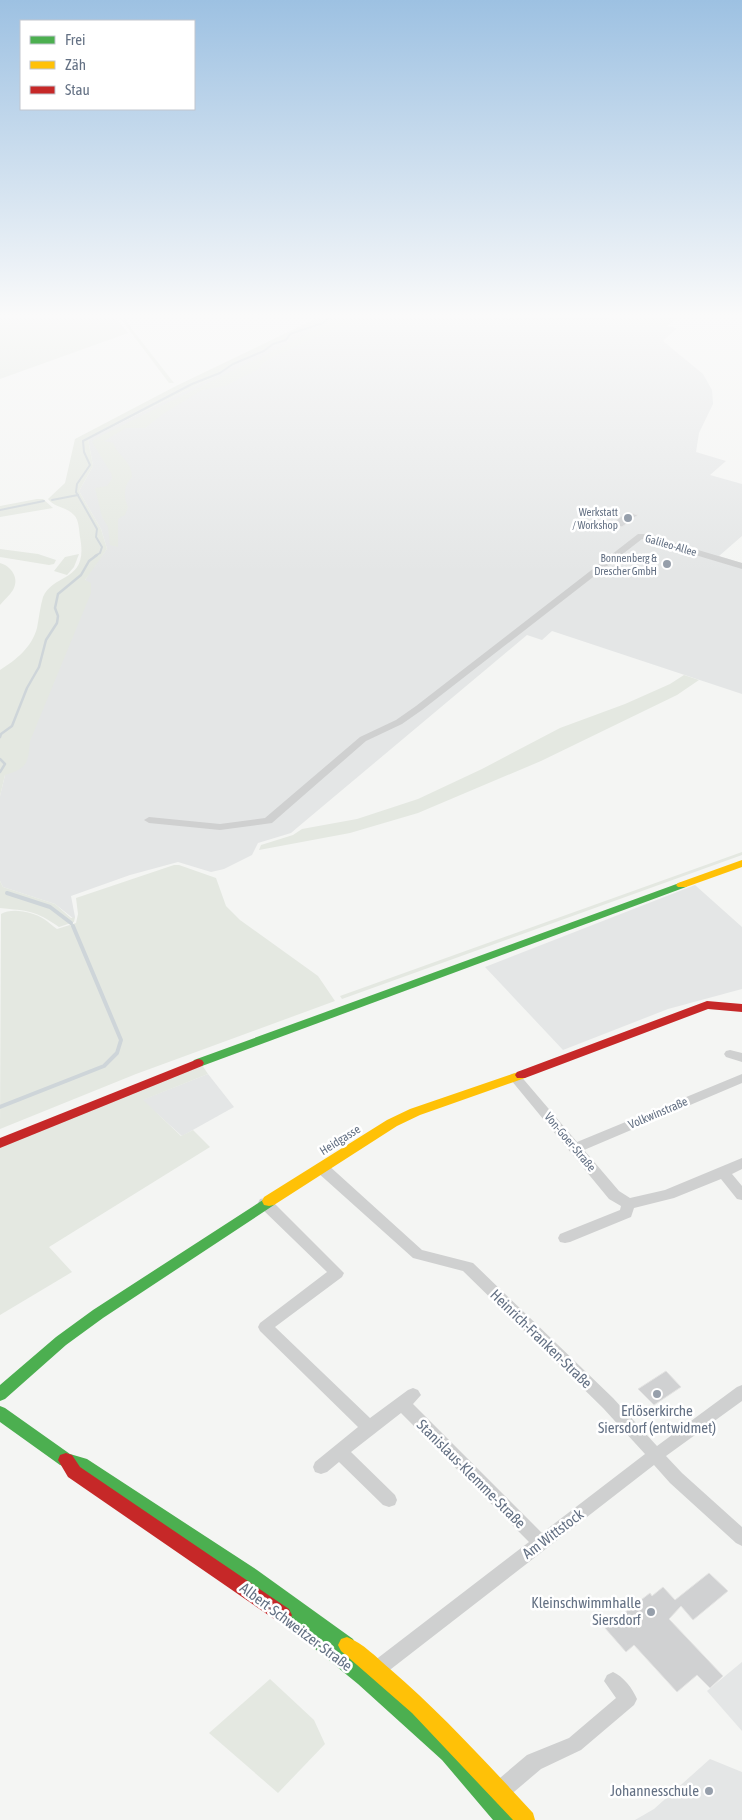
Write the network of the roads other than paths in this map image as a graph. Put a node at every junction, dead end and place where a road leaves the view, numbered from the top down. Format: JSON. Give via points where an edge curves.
{"nodes":[{"id":1,"x":742,"y":566,"type":"edge"},
{"id":2,"x":149,"y":820,"type":"dead end"},
{"id":3,"x":742,"y":863,"type":"edge"},
{"id":4,"x":742,"y":1008,"type":"edge"},
{"id":5,"x":515,"y":1077,"type":"junction"},
{"id":6,"x":742,"y":1078,"type":"edge"},
{"id":7,"x":0,"y":1143,"type":"edge"},
{"id":8,"x":575,"y":1148,"type":"junction"},
{"id":9,"x":742,"y":1163,"type":"edge"},
{"id":10,"x":322,"y":1168,"type":"junction"},
{"id":11,"x":723,"y":1172,"type":"junction"},
{"id":12,"x":742,"y":1195,"type":"edge"},
{"id":13,"x":265,"y":1203,"type":"junction"},
{"id":14,"x":629,"y":1203,"type":"junction"},
{"id":15,"x":565,"y":1238,"type":"dead end"},
{"id":16,"x":742,"y":1392,"type":"edge"},
{"id":17,"x":0,"y":1394,"type":"edge"},
{"id":18,"x":0,"y":1413,"type":"edge"},
{"id":19,"x":369,"y":1428,"type":"junction"},
{"id":20,"x":340,"y":1452,"type":"junction"},
{"id":21,"x":656,"y":1455,"type":"junction"},
{"id":22,"x":66,"y":1460,"type":"junction"},
{"id":23,"x":321,"y":1467,"type":"dead end"},
{"id":24,"x":389,"y":1500,"type":"dead end"},
{"id":25,"x":742,"y":1538,"type":"edge"},
{"id":26,"x":541,"y":1544,"type":"junction"},
{"id":27,"x":371,"y":1673,"type":"junction"},
{"id":28,"x":613,"y":1681,"type":"dead end"},
{"id":29,"x":501,"y":1790,"type":"junction"},
{"id":30,"x":506,"y":1820,"type":"edge"},
{"id":31,"x":526,"y":1820,"type":"edge"}],
"edges":[{"from":1,"to":2,"type":"street","name":"Galileo-Allee","via":[[641,536],[419,708],[363,739],[268,821],[220,827]]},
{"from":3,"to":7,"type":"street","via":[[234,1048]]},
{"from":4,"to":5,"type":"street","name":"Heidgasse","via":[[707,1006],[696,1009]]},
{"from":5,"to":8,"type":"street","name":"Von-Goer-Straße"},
{"from":5,"to":10,"type":"street","name":"Heidgasse","via":[[415,1112]]},
{"from":6,"to":8,"type":"street","name":"Volkwinstraße"},
{"from":8,"to":14,"type":"street","name":"Von-Goer-Straße","via":[[614,1195]]},
{"from":9,"to":11,"type":"street"},
{"from":10,"to":13,"type":"street","name":"Heidgasse"},
{"from":10,"to":21,"type":"street","name":"Heinrich-Franken-Straße","via":[[418,1254],[468,1267],[608,1403]]},
{"from":11,"to":12,"type":"street"},
{"from":11,"to":14,"type":"street","via":[[640,1203]]},
{"from":13,"to":17,"type":"street","name":"Heidgasse","via":[[98,1314]]},
{"from":13,"to":19,"type":"street","via":[[337,1273],[265,1327]]},
{"from":14,"to":15,"type":"street","via":[[626,1213]]},
{"from":16,"to":21,"type":"street","name":"Am Wittstock"},
{"from":18,"to":22,"type":"street","name":"Albert-Schweitzer-Straße"},
{"from":19,"to":20,"type":"street","name":"Stanislaus-Klemme-Straße"},
{"from":19,"to":26,"type":"street","name":"Stanislaus-Klemme-Straße","via":[[407,1400]]},
{"from":20,"to":23,"type":"street","name":"Stanislaus-Klemme-Straße"},
{"from":20,"to":24,"type":"street"},
{"from":21,"to":25,"type":"street","name":"Heinrich-Franken-Straße","via":[[676,1478]]},
{"from":21,"to":26,"type":"street","name":"Am Wittstock"},
{"from":22,"to":27,"type":"street","name":"Albert-Schweitzer-Straße","via":[[74,1472]]},
{"from":22,"to":27,"type":"street","name":"Albert-Schweitzer-Straße","via":[[81,1464],[251,1576],[326,1629]]},
{"from":26,"to":27,"type":"street","name":"Am Wittstock"},
{"from":27,"to":29,"type":"street","name":"Albert-Schweitzer-Straße","via":[[454,1740]]},
{"from":27,"to":30,"type":"street","name":"Albert-Schweitzer-Straße"},
{"from":28,"to":29,"type":"street","via":[[628,1699],[575,1744],[534,1762]]},
{"from":29,"to":31,"type":"street","name":"Albert-Schweitzer-Straße"}]}
